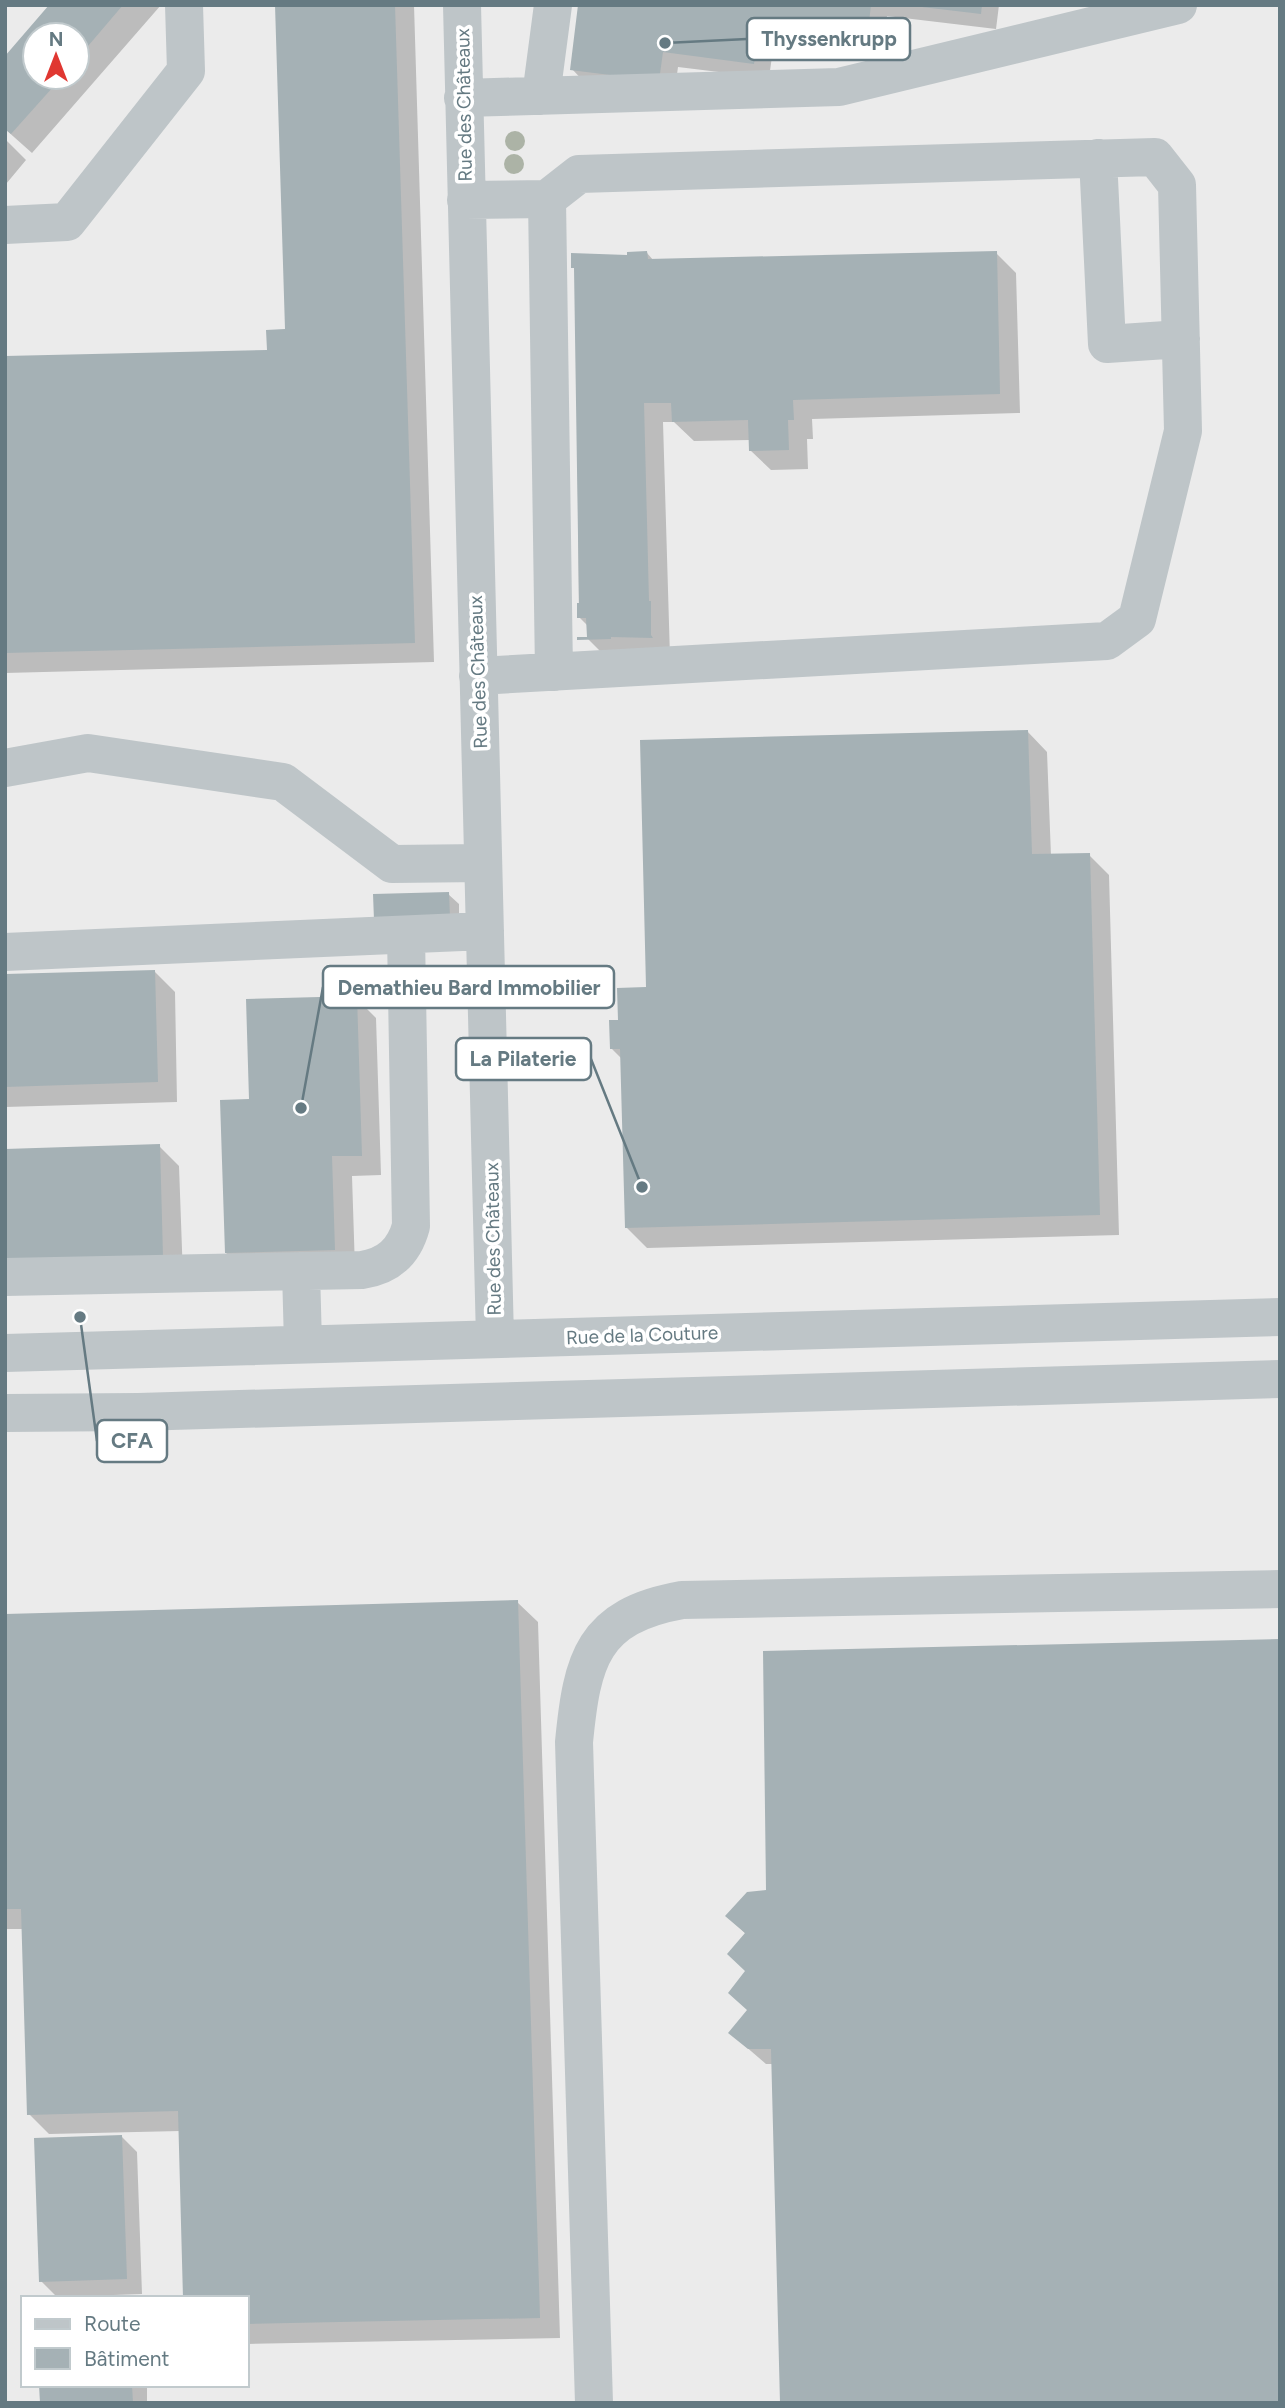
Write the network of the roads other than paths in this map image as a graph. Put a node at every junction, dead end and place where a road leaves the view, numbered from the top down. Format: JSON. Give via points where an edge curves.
{"nodes":[{"id":1,"x":184,"y":5,"type":"edge"},
{"id":2,"x":462,"y":5,"type":"edge"},
{"id":3,"x":553,"y":5,"type":"edge"},
{"id":4,"x":1178,"y":5,"type":"edge"},
{"id":5,"x":541,"y":96,"type":"junction"},
{"id":6,"x":463,"y":99,"type":"junction"},
{"id":7,"x":1098,"y":159,"type":"junction"},
{"id":8,"x":547,"y":199,"type":"junction"},
{"id":9,"x":466,"y":200,"type":"junction"},
{"id":10,"x":5,"y":225,"type":"edge"},
{"id":11,"x":1181,"y":339,"type":"junction"},
{"id":12,"x":554,"y":672,"type":"junction"},
{"id":13,"x":478,"y":676,"type":"junction"},
{"id":14,"x":5,"y":768,"type":"edge"},
{"id":15,"x":483,"y":863,"type":"junction"},
{"id":16,"x":485,"y":932,"type":"junction"},
{"id":17,"x":406,"y":935,"type":"junction"},
{"id":18,"x":5,"y":952,"type":"edge"},
{"id":19,"x":301,"y":1271,"type":"junction"},
{"id":20,"x":5,"y":1277,"type":"edge"},
{"id":21,"x":1280,"y":1317,"type":"edge"},
{"id":22,"x":495,"y":1339,"type":"junction"},
{"id":23,"x":303,"y":1344,"type":"junction"},
{"id":24,"x":5,"y":1353,"type":"edge"},
{"id":25,"x":1280,"y":1378,"type":"edge"},
{"id":26,"x":5,"y":1413,"type":"edge"},
{"id":27,"x":1280,"y":1589,"type":"edge"},
{"id":28,"x":594,"y":2403,"type":"edge"}],
"edges":[{"from":1,"to":10,"type":"street","via":[[186,71],[67,222]]},
{"from":2,"to":6,"type":"street","name":"Rue des Châteaux"},
{"from":3,"to":5,"type":"street"},
{"from":4,"to":5,"type":"street","via":[[839,87]]},
{"from":5,"to":6,"type":"street"},
{"from":6,"to":9,"type":"street","name":"Rue des Châteaux"},
{"from":7,"to":8,"type":"street","via":[[579,174]]},
{"from":7,"to":11,"type":"street","via":[[1155,157],[1177,185]]},
{"from":7,"to":11,"type":"street","via":[[1107,344]]},
{"from":8,"to":9,"type":"street"},
{"from":8,"to":12,"type":"street"},
{"from":9,"to":13,"type":"street","name":"Rue des Châteaux"},
{"from":11,"to":12,"type":"street","via":[[1183,431],[1138,620],[1107,641]]},
{"from":12,"to":13,"type":"street"},
{"from":13,"to":15,"type":"street","name":"Rue des Châteaux"},
{"from":14,"to":15,"type":"street","via":[[88,753],[283,782],[392,863]]},
{"from":15,"to":16,"type":"street","name":"Rue des Châteaux"},
{"from":16,"to":17,"type":"street"},
{"from":16,"to":22,"type":"street","name":"Rue des Châteaux"},
{"from":17,"to":18,"type":"street"},
{"from":17,"to":19,"type":"street","via":[[411,1226],[400,1251],[377,1268]]},
{"from":19,"to":20,"type":"street"},
{"from":19,"to":23,"type":"street"},
{"from":21,"to":22,"type":"street","name":"Rue de la Couture"},
{"from":22,"to":23,"type":"street","name":"Rue de la Couture"},
{"from":23,"to":24,"type":"street","name":"Rue de la Couture"},
{"from":25,"to":26,"type":"street"},
{"from":27,"to":28,"type":"street","via":[[682,1600],[628,1616],[603,1637],[582,1684],[574,1742]]}]}
